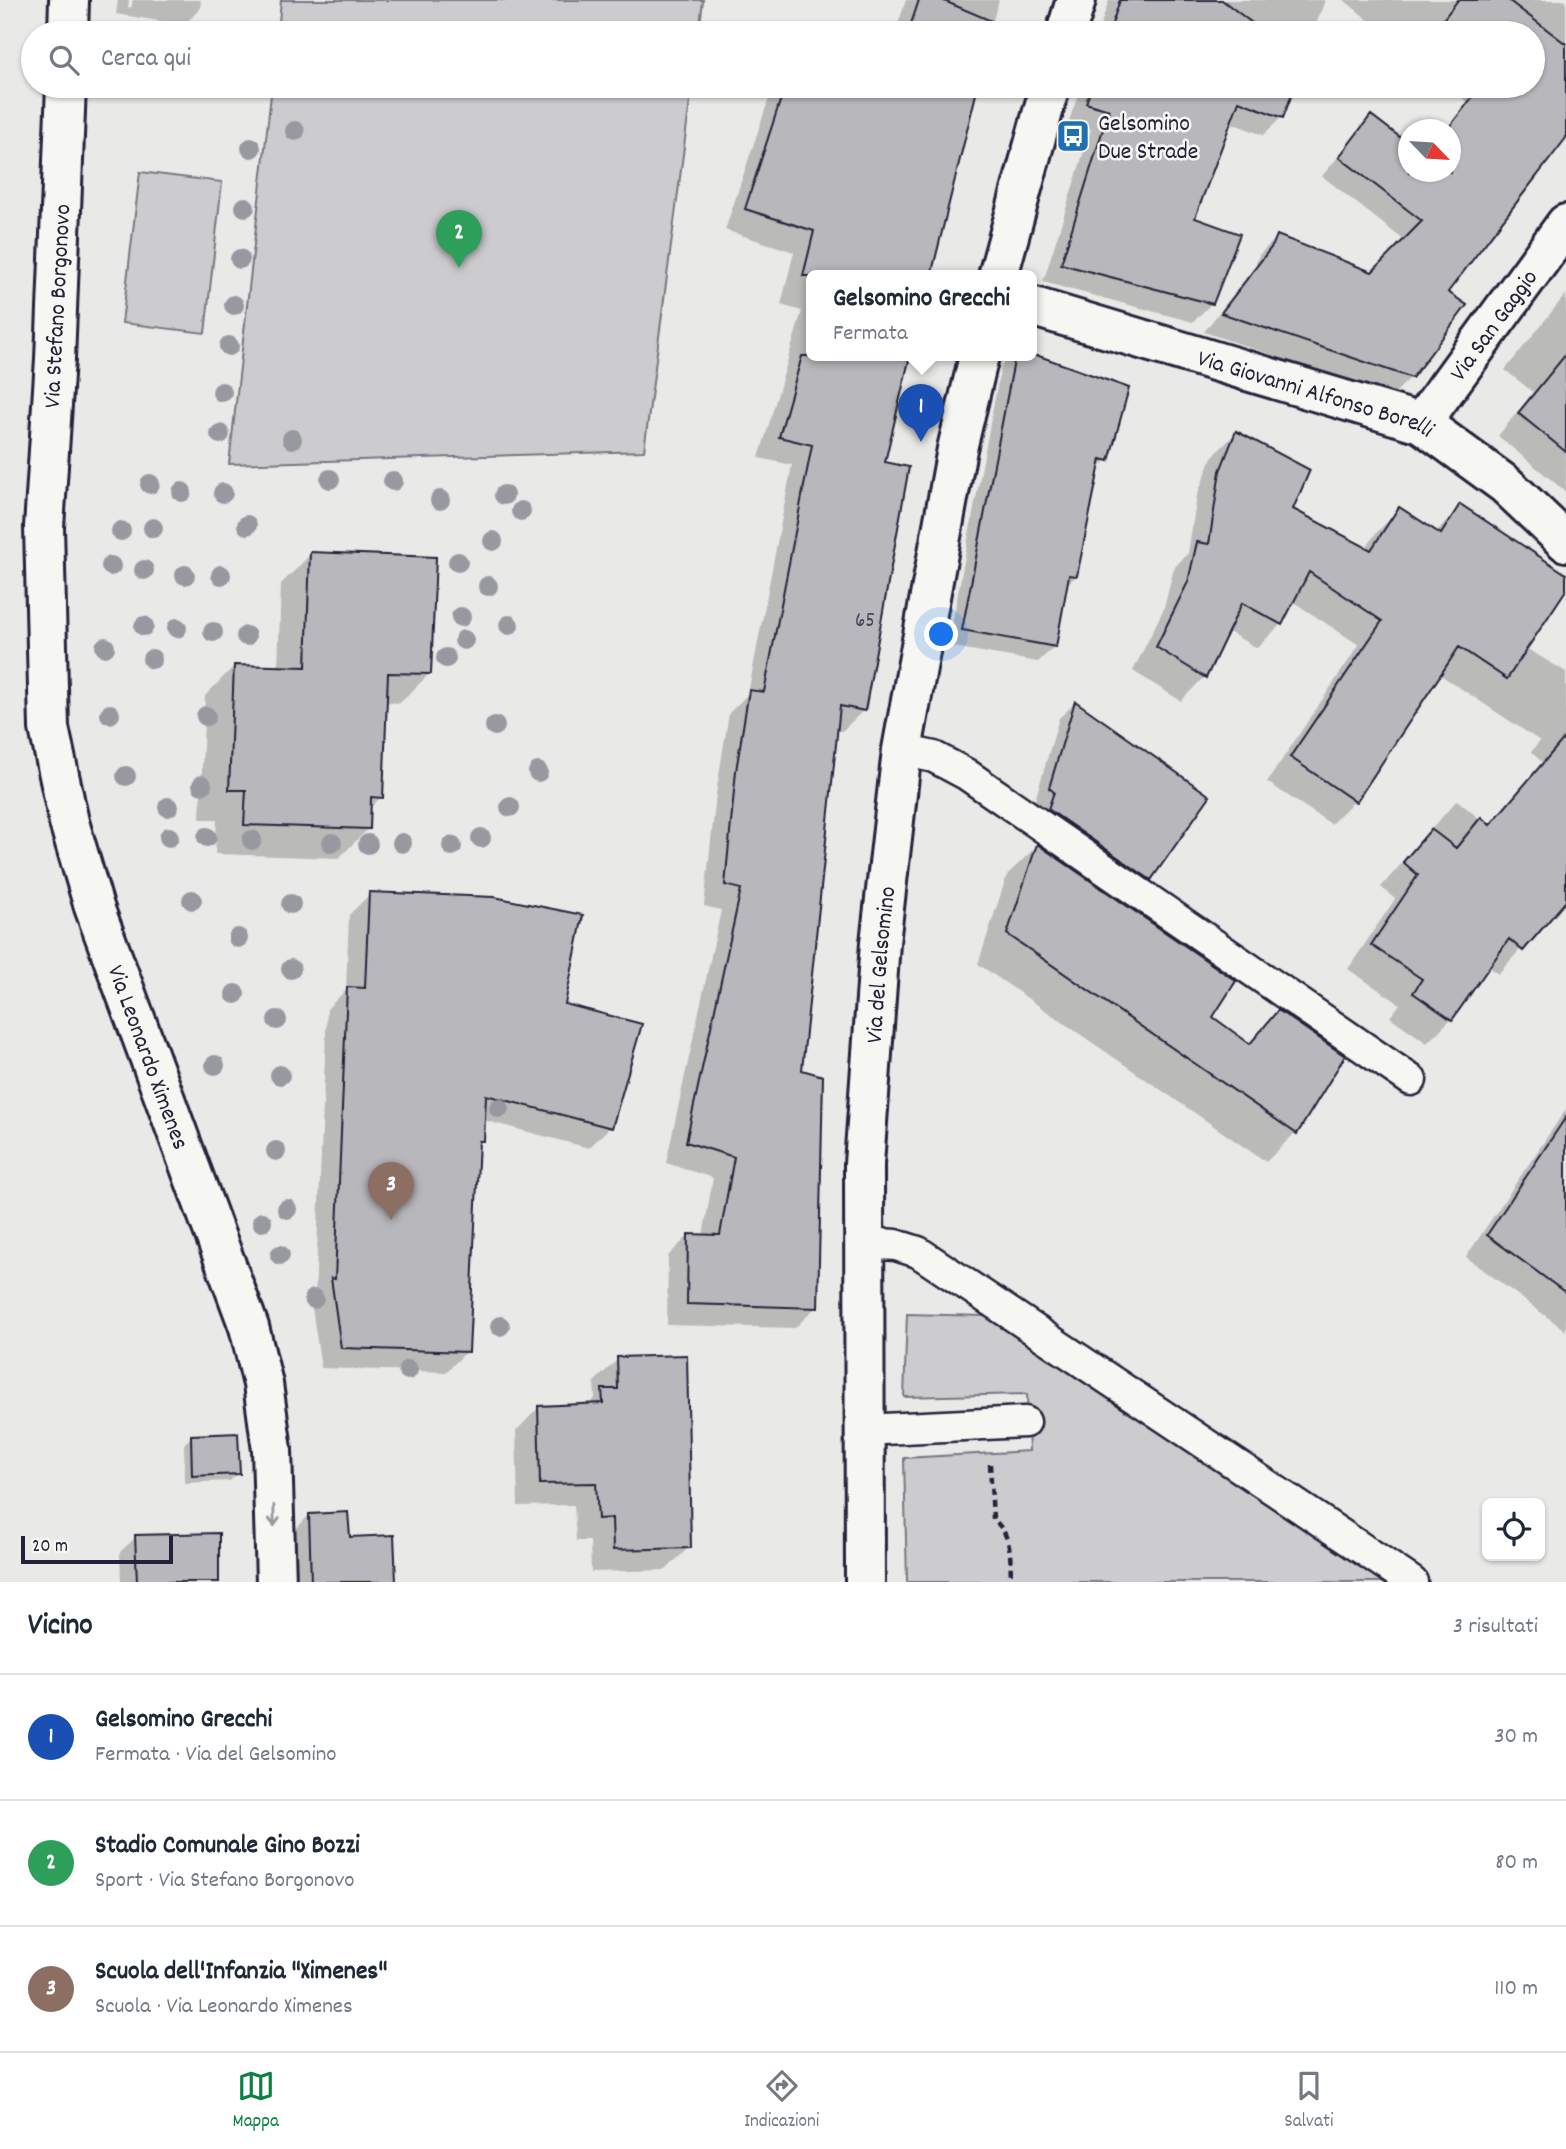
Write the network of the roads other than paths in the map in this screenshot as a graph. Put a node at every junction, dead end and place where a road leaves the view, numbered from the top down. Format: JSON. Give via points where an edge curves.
{"nodes":[{"id":1,"x":69,"y":0,"type":"edge"},
{"id":2,"x":1076,"y":0,"type":"edge"},
{"id":3,"x":68,"y":21,"type":"edge"},
{"id":4,"x":1070,"y":21,"type":"edge"},
{"id":5,"x":66,"y":98,"type":"edge"},
{"id":6,"x":1048,"y":98,"type":"edge"},
{"id":7,"x":1566,"y":224,"type":"edge"},
{"id":8,"x":1000,"y":270,"type":"edge"},
{"id":9,"x":1037,"y":308,"type":"edge"},
{"id":10,"x":978,"y":361,"type":"edge"},
{"id":11,"x":1421,"y":423,"type":"junction"},
{"id":12,"x":44,"y":527,"type":"joint"},
{"id":13,"x":1566,"y":541,"type":"edge"},
{"id":14,"x":902,"y":750,"type":"junction"},
{"id":15,"x":1411,"y":1080,"type":"dead end"},
{"id":16,"x":864,"y":1243,"type":"junction"},
{"id":17,"x":1025,"y":1422,"type":"dead end"},
{"id":18,"x":863,"y":1430,"type":"junction"},
{"id":19,"x":276,"y":1582,"type":"edge"},
{"id":20,"x":865,"y":1582,"type":"edge"},
{"id":21,"x":1412,"y":1582,"type":"edge"}],
"edges":[{"from":1,"to":3,"type":"street"},
{"from":2,"to":4,"type":"street"},
{"from":5,"to":12,"type":"street","name":"Via Stefano Borgonovo"},
{"from":6,"to":8,"type":"street"},
{"from":7,"to":11,"type":"street","name":"Via San Gaggio"},
{"from":9,"to":11,"type":"street","name":"Via Giovanni Alfonso Borelli"},
{"from":10,"to":14,"type":"street","name":"Via del Gelsomino","via":[[957,449]]},
{"from":11,"to":13,"type":"street","name":"Via Giovanni Alfonso Borelli","via":[[1507,485]]},
{"from":12,"to":19,"type":"street","name":"Via Leonardo Ximenes","one_way":true,"via":[[49,728],[69,822],[94,907],[248,1327],[263,1384],[272,1450]]},
{"from":14,"to":15,"type":"lane","via":[[934,757],[966,774]]},
{"from":14,"to":16,"type":"street","name":"Via del Gelsomino","via":[[880,943],[864,1164]]},
{"from":16,"to":18,"type":"street","name":"Via del Gelsomino"},
{"from":16,"to":21,"type":"lane","via":[[918,1252]]},
{"from":17,"to":18,"type":"lane"},
{"from":18,"to":20,"type":"street","name":"Via del Gelsomino"}]}
